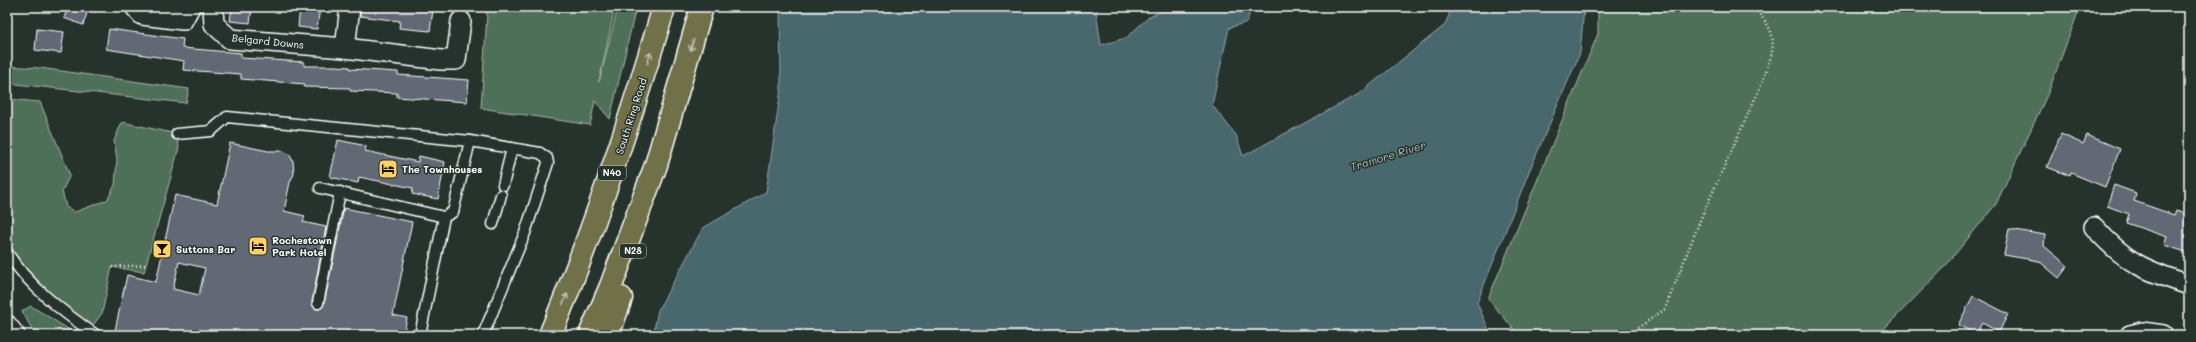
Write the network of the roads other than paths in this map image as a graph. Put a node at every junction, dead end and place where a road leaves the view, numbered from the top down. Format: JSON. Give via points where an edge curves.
{"nodes":[{"id":1,"x":135,"y":7,"type":"edge"},
{"id":2,"x":190,"y":7,"type":"edge"},
{"id":3,"x":213,"y":7,"type":"edge"},
{"id":4,"x":350,"y":7,"type":"edge"},
{"id":5,"x":664,"y":7,"type":"edge"},
{"id":6,"x":702,"y":7,"type":"edge"},
{"id":7,"x":461,"y":21,"type":"dead end"},
{"id":8,"x":345,"y":48,"type":"junction"},
{"id":9,"x":177,"y":134,"type":"dead end"},
{"id":10,"x":470,"y":141,"type":"junction"},
{"id":11,"x":512,"y":148,"type":"junction"},
{"id":12,"x":656,"y":165,"type":"junction"},
{"id":13,"x":320,"y":188,"type":"dead end"},
{"id":14,"x":340,"y":192,"type":"junction"},
{"id":15,"x":444,"y":217,"type":"junction"},
{"id":16,"x":493,"y":224,"type":"dead end"},
{"id":17,"x":2094,"y":227,"type":"dead end"},
{"id":18,"x":7,"y":252,"type":"edge"},
{"id":19,"x":2189,"y":285,"type":"edge"},
{"id":20,"x":318,"y":302,"type":"dead end"},
{"id":21,"x":7,"y":325,"type":"edge"},
{"id":22,"x":16,"y":335,"type":"edge"},
{"id":23,"x":96,"y":335,"type":"edge"},
{"id":24,"x":420,"y":335,"type":"edge"},
{"id":25,"x":483,"y":335,"type":"edge"},
{"id":26,"x":550,"y":335,"type":"edge"},
{"id":27,"x":590,"y":335,"type":"edge"},
{"id":28,"x":608,"y":335,"type":"edge"},
{"id":29,"x":2130,"y":335,"type":"edge"},
{"id":30,"x":2163,"y":335,"type":"edge"}],
"edges":[{"from":1,"to":2,"type":"street","via":[[142,15],[183,20]]},
{"from":3,"to":8,"type":"street","name":"Belgard Downs","via":[[214,24],[230,39]]},
{"from":4,"to":8,"type":"street"},
{"from":26,"to":5,"type":"highway","name":"South Ring Road","number":"N40","one_way":true,"via":[[580,265],[635,105]]},
{"from":6,"to":12,"type":"highway","one_way":true},
{"from":7,"to":8,"type":"street","name":"Belgard Downs","via":[[456,60]]},
{"from":9,"to":10,"type":"lane","via":[[211,131],[227,117]]},
{"from":10,"to":11,"type":"lane"},
{"from":10,"to":15,"type":"lane","via":[[453,212]]},
{"from":11,"to":16,"type":"lane"},
{"from":11,"to":25,"type":"lane","via":[[540,153],[547,158],[548,163],[525,233]]},
{"from":12,"to":27,"type":"highway"},
{"from":12,"to":28,"type":"highway","number":"N28"},
{"from":13,"to":14,"type":"lane"},
{"from":14,"to":15,"type":"lane"},
{"from":14,"to":20,"type":"lane"},
{"from":15,"to":24,"type":"lane"},
{"from":17,"to":19,"type":"street","via":[[2136,266]]},
{"from":18,"to":23,"type":"lane","via":[[14,263],[47,297]]},
{"from":21,"to":22,"type":"street"},
{"from":29,"to":30,"type":"street","via":[[2143,332]]}]}
